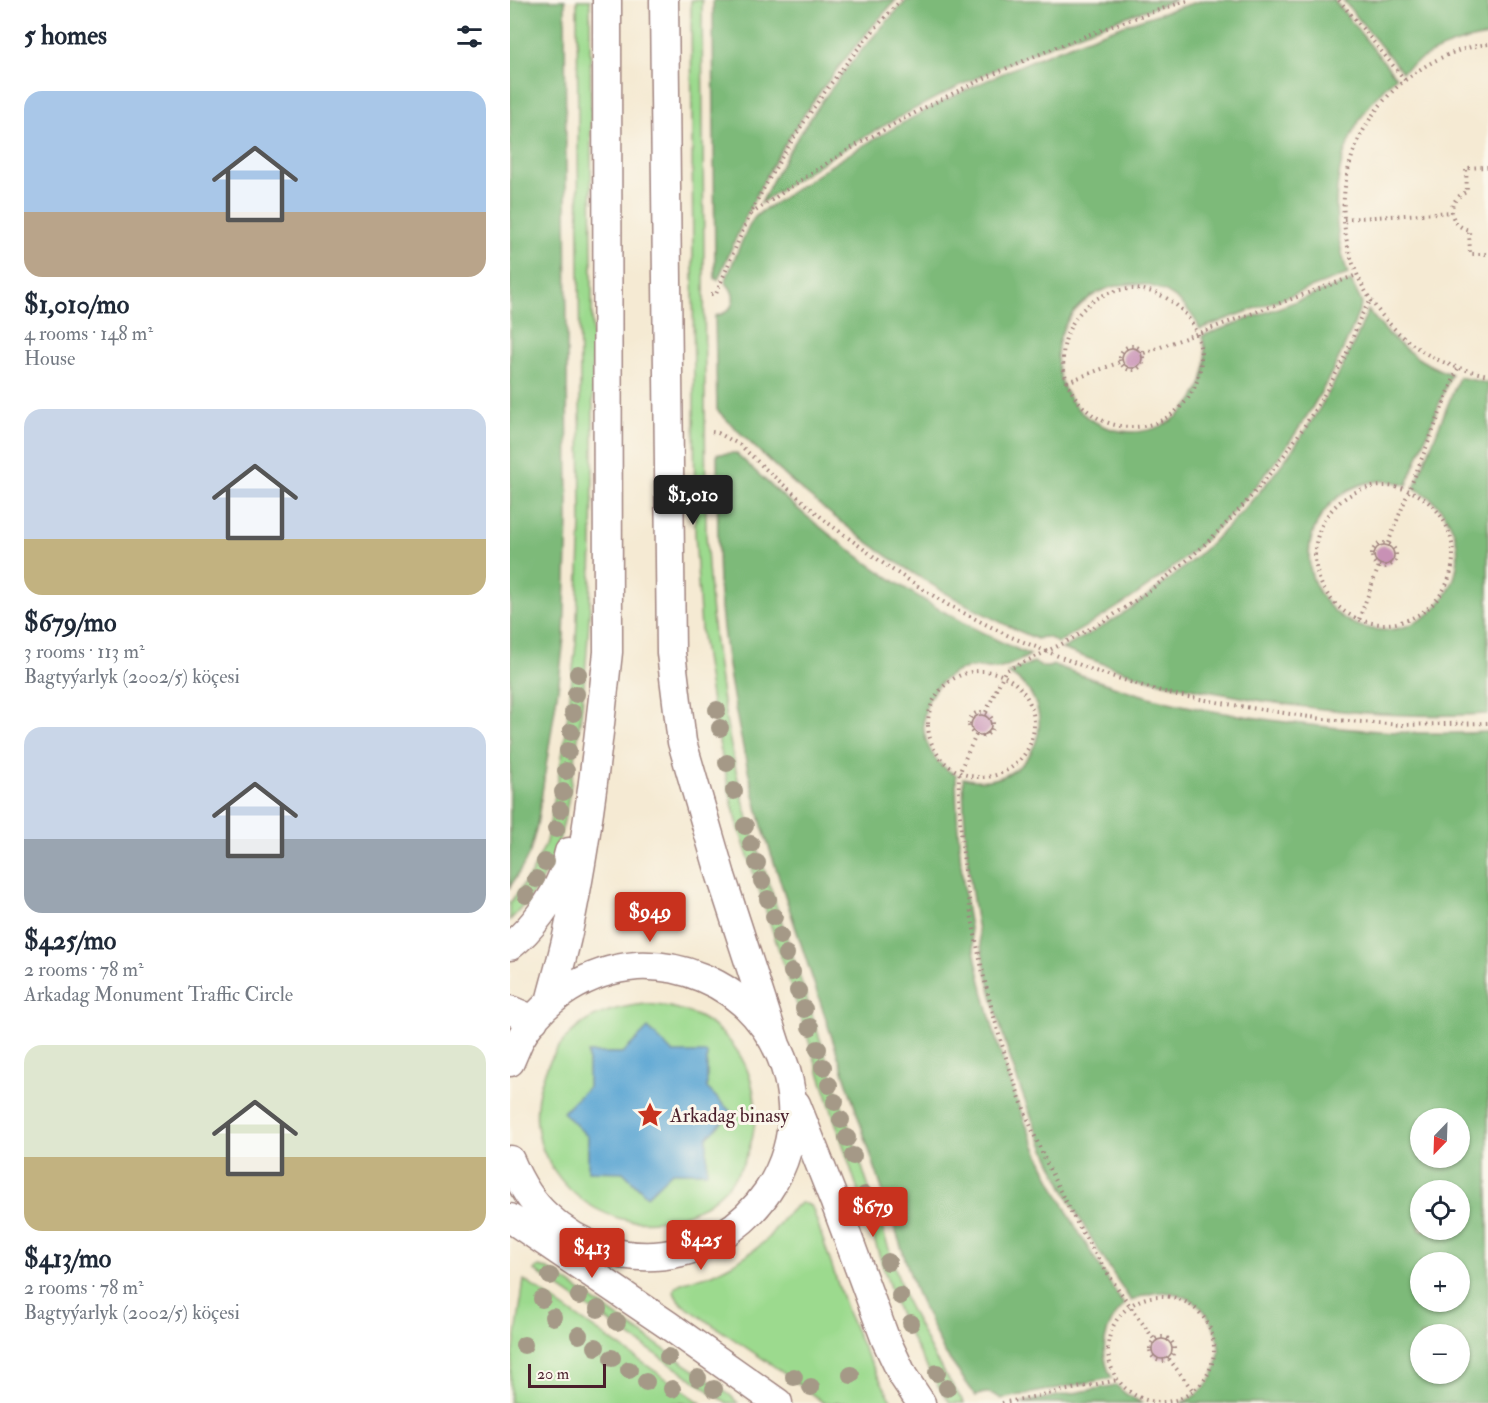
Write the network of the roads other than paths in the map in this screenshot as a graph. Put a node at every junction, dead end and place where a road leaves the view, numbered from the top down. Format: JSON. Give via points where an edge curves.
{"nodes":[{"id":1,"x":607,"y":0,"type":"edge"},
{"id":2,"x":664,"y":0,"type":"edge"},
{"id":3,"x":598,"y":739,"type":"junction"},
{"id":4,"x":510,"y":946,"type":"edge"},
{"id":5,"x":531,"y":1011,"type":"edge"},
{"id":6,"x":776,"y":1045,"type":"junction"},
{"id":7,"x":510,"y":1062,"type":"edge"},
{"id":8,"x":791,"y":1091,"type":"junction"},
{"id":9,"x":510,"y":1160,"type":"edge"},
{"id":10,"x":520,"y":1198,"type":"edge"},
{"id":11,"x":510,"y":1218,"type":"edge"},
{"id":12,"x":609,"y":1252,"type":"junction"},
{"id":13,"x":621,"y":1293,"type":"junction"},
{"id":14,"x":778,"y":1403,"type":"edge"},
{"id":15,"x":921,"y":1403,"type":"edge"}],
"edges":[{"from":1,"to":3,"type":"street","via":[[608,652]]},
{"from":2,"to":6,"type":"street","via":[[671,653],[682,742]]},
{"from":3,"to":4,"type":"street","via":[[563,875],[545,909]]},
{"from":3,"to":5,"type":"street","via":[[571,917]]},
{"from":5,"to":6,"type":"street","via":[[569,988],[614,970],[661,967],[700,977],[729,991],[763,1024]]},
{"from":5,"to":7,"type":"street"},
{"from":6,"to":8,"type":"street"},
{"from":8,"to":12,"type":"street","via":[[791,1130],[784,1161],[769,1190],[744,1220],[710,1242],[680,1253],[632,1256]]},
{"from":8,"to":15,"type":"street","via":[[885,1338]]},
{"from":9,"to":10,"type":"street","via":[[518,1178]]},
{"from":10,"to":12,"type":"street","via":[[565,1231]]},
{"from":11,"to":13,"type":"street"},
{"from":12,"to":13,"type":"street"},
{"from":13,"to":14,"type":"street"}]}
